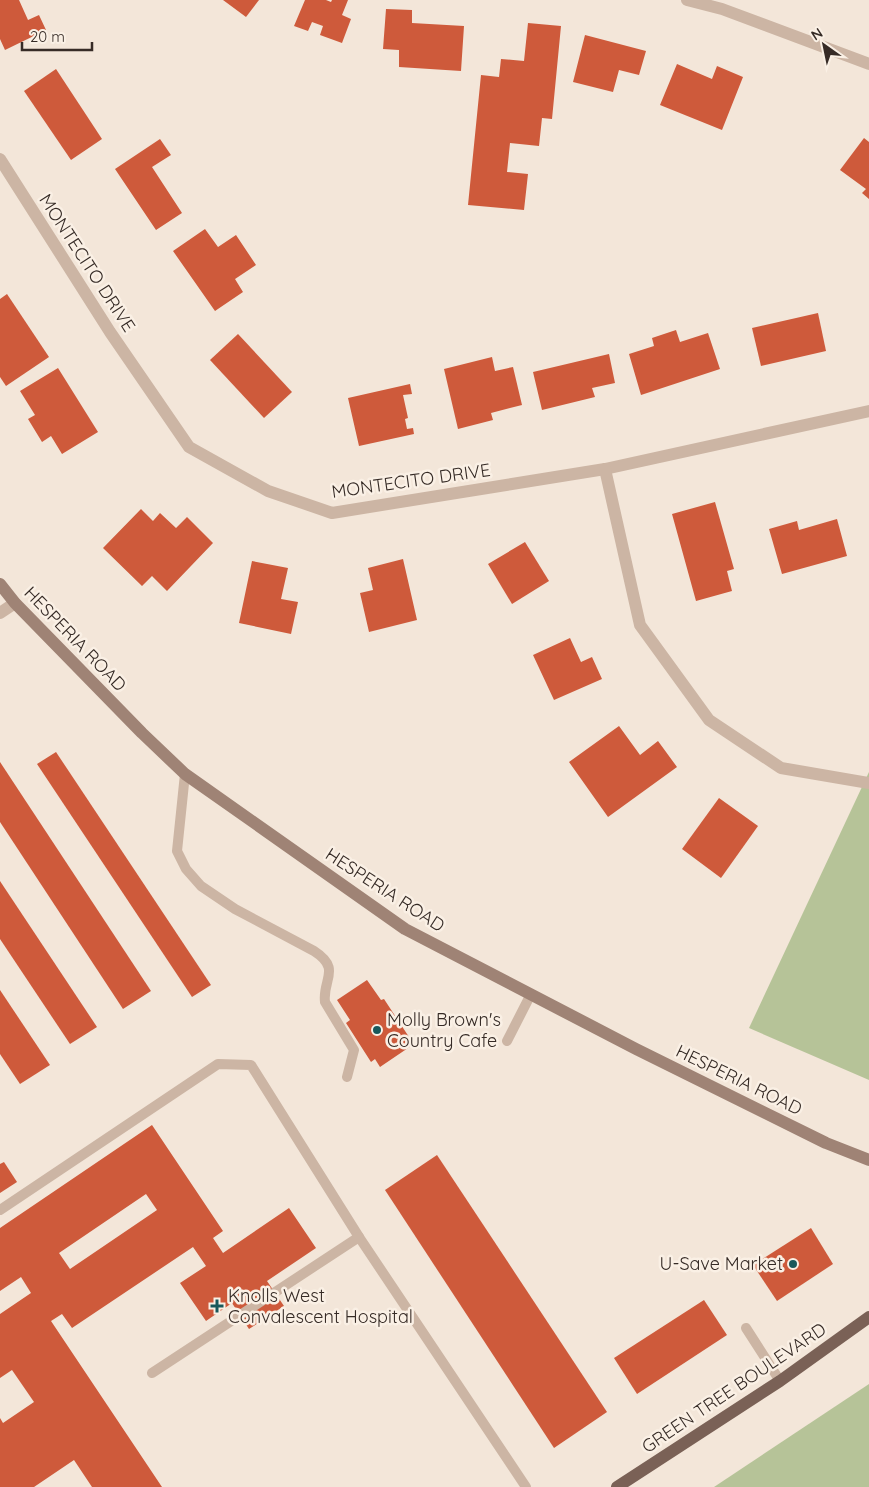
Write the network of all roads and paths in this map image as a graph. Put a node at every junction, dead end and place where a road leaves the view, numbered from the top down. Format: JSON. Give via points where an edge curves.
{"nodes":[{"id":1,"x":687,"y":0,"type":"edge"},
{"id":2,"x":869,"y":64,"type":"edge"},
{"id":3,"x":0,"y":159,"type":"edge"},
{"id":4,"x":869,"y":411,"type":"edge"},
{"id":5,"x":605,"y":469,"type":"junction"},
{"id":6,"x":0,"y":584,"type":"edge"},
{"id":7,"x":15,"y":603,"type":"junction"},
{"id":8,"x":0,"y":613,"type":"edge"},
{"id":9,"x":185,"y":774,"type":"junction"},
{"id":10,"x":869,"y":783,"type":"edge"},
{"id":11,"x":530,"y":994,"type":"junction"},
{"id":12,"x":507,"y":1041,"type":"dead end"},
{"id":13,"x":347,"y":1077,"type":"dead end"},
{"id":14,"x":869,"y":1160,"type":"edge"},
{"id":15,"x":0,"y":1210,"type":"edge"},
{"id":16,"x":359,"y":1237,"type":"junction"},
{"id":17,"x":869,"y":1317,"type":"edge"},
{"id":18,"x":746,"y":1328,"type":"dead end"},
{"id":19,"x":152,"y":1374,"type":"dead end"},
{"id":20,"x":780,"y":1381,"type":"junction"},
{"id":21,"x":526,"y":1487,"type":"edge"},
{"id":22,"x":617,"y":1487,"type":"edge"}],
"edges":[{"from":1,"to":2,"type":"street","via":[[722,9]]},
{"from":3,"to":5,"type":"street","name":"MONTECITO DRIVE","via":[[110,332],[189,446],[268,491],[332,513]]},
{"from":4,"to":5,"type":"street","name":"MONTECITO DRIVE"},
{"from":5,"to":10,"type":"street","via":[[640,625],[709,720],[781,768]]},
{"from":6,"to":7,"type":"main road","name":"HESPERIA ROAD"},
{"from":7,"to":8,"type":"street"},
{"from":7,"to":9,"type":"main road","name":"HESPERIA ROAD"},
{"from":9,"to":11,"type":"main road","name":"HESPERIA ROAD","via":[[405,929]]},
{"from":9,"to":13,"type":"lane","via":[[178,851],[186,869],[201,886],[314,951],[328,965],[330,976],[325,1002],[354,1050]]},
{"from":11,"to":12,"type":"lane"},
{"from":11,"to":14,"type":"main road","name":"HESPERIA ROAD","via":[[636,1049]]},
{"from":15,"to":16,"type":"lane","via":[[218,1064],[250,1064]]},
{"from":16,"to":19,"type":"lane"},
{"from":16,"to":21,"type":"lane"},
{"from":17,"to":20,"type":"main road","name":"GREEN TREE BOULEVARD"},
{"from":18,"to":20,"type":"lane"},
{"from":20,"to":22,"type":"main road","name":"GREEN TREE BOULEVARD"}]}
